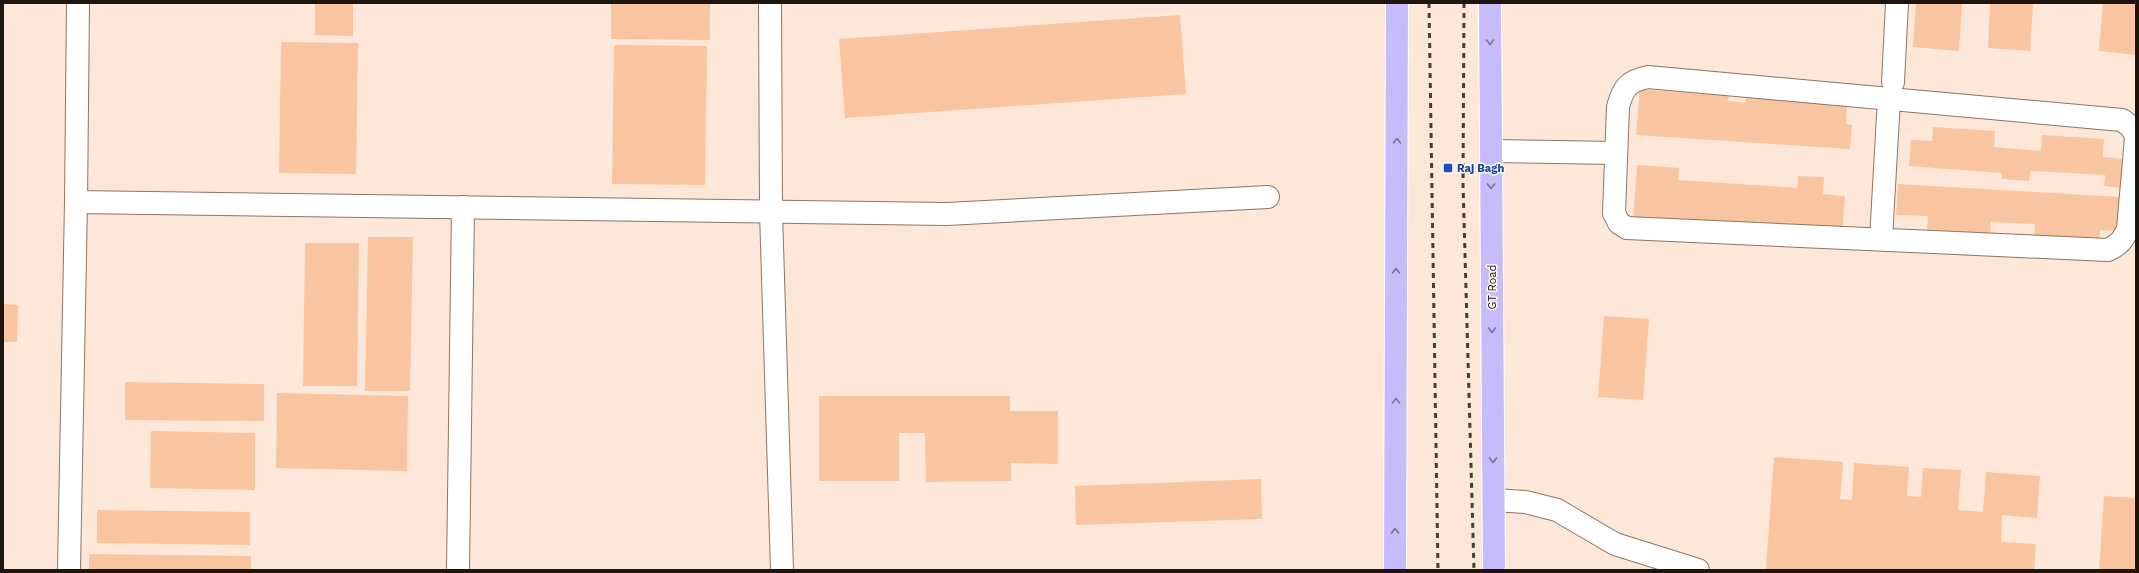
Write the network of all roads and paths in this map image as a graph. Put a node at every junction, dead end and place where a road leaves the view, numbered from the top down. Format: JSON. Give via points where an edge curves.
{"nodes":[{"id":1,"x":78,"y":3,"type":"edge"},
{"id":2,"x":770,"y":3,"type":"edge"},
{"id":3,"x":1397,"y":3,"type":"edge"},
{"id":4,"x":1490,"y":3,"type":"edge"},
{"id":5,"x":1896,"y":3,"type":"edge"},
{"id":6,"x":1891,"y":91,"type":"junction"},
{"id":7,"x":2136,"y":137,"type":"edge"},
{"id":8,"x":1491,"y":151,"type":"junction"},
{"id":9,"x":1616,"y":153,"type":"junction"},
{"id":10,"x":1268,"y":197,"type":"dead end"},
{"id":11,"x":76,"y":202,"type":"junction"},
{"id":12,"x":463,"y":206,"type":"junction"},
{"id":13,"x":771,"y":212,"type":"junction"},
{"id":14,"x":1881,"y":239,"type":"junction"},
{"id":15,"x":1494,"y":500,"type":"junction"},
{"id":16,"x":69,"y":570,"type":"edge"},
{"id":17,"x":458,"y":570,"type":"edge"},
{"id":18,"x":782,"y":570,"type":"edge"},
{"id":19,"x":1395,"y":570,"type":"edge"},
{"id":20,"x":1494,"y":570,"type":"edge"},
{"id":21,"x":1698,"y":570,"type":"edge"}],
"edges":[{"from":1,"to":11,"type":"street"},
{"from":2,"to":13,"type":"street"},
{"from":19,"to":3,"type":"highway","one_way":true},
{"from":4,"to":8,"type":"highway","name":"GT Road","one_way":true},
{"from":5,"to":6,"type":"street"},
{"from":6,"to":7,"type":"street","via":[[2122,120],[2131,127]]},
{"from":6,"to":9,"type":"street","via":[[1648,77],[1636,79],[1622,91],[1618,107]]},
{"from":6,"to":14,"type":"street"},
{"from":7,"to":14,"type":"street","via":[[2128,229],[2124,239],[2108,250]]},
{"from":8,"to":9,"type":"street"},
{"from":8,"to":15,"type":"highway","name":"GT Road","one_way":true},
{"from":9,"to":14,"type":"street","via":[[1614,213],[1619,223],[1627,228]]},
{"from":10,"to":13,"type":"street","via":[[947,214]]},
{"from":11,"to":12,"type":"street"},
{"from":11,"to":16,"type":"street"},
{"from":12,"to":13,"type":"street"},
{"from":12,"to":17,"type":"street"},
{"from":13,"to":18,"type":"street"},
{"from":15,"to":20,"type":"highway","name":"GT Road"},
{"from":15,"to":21,"type":"street","via":[[1525,502],[1557,510],[1615,544]]}]}
